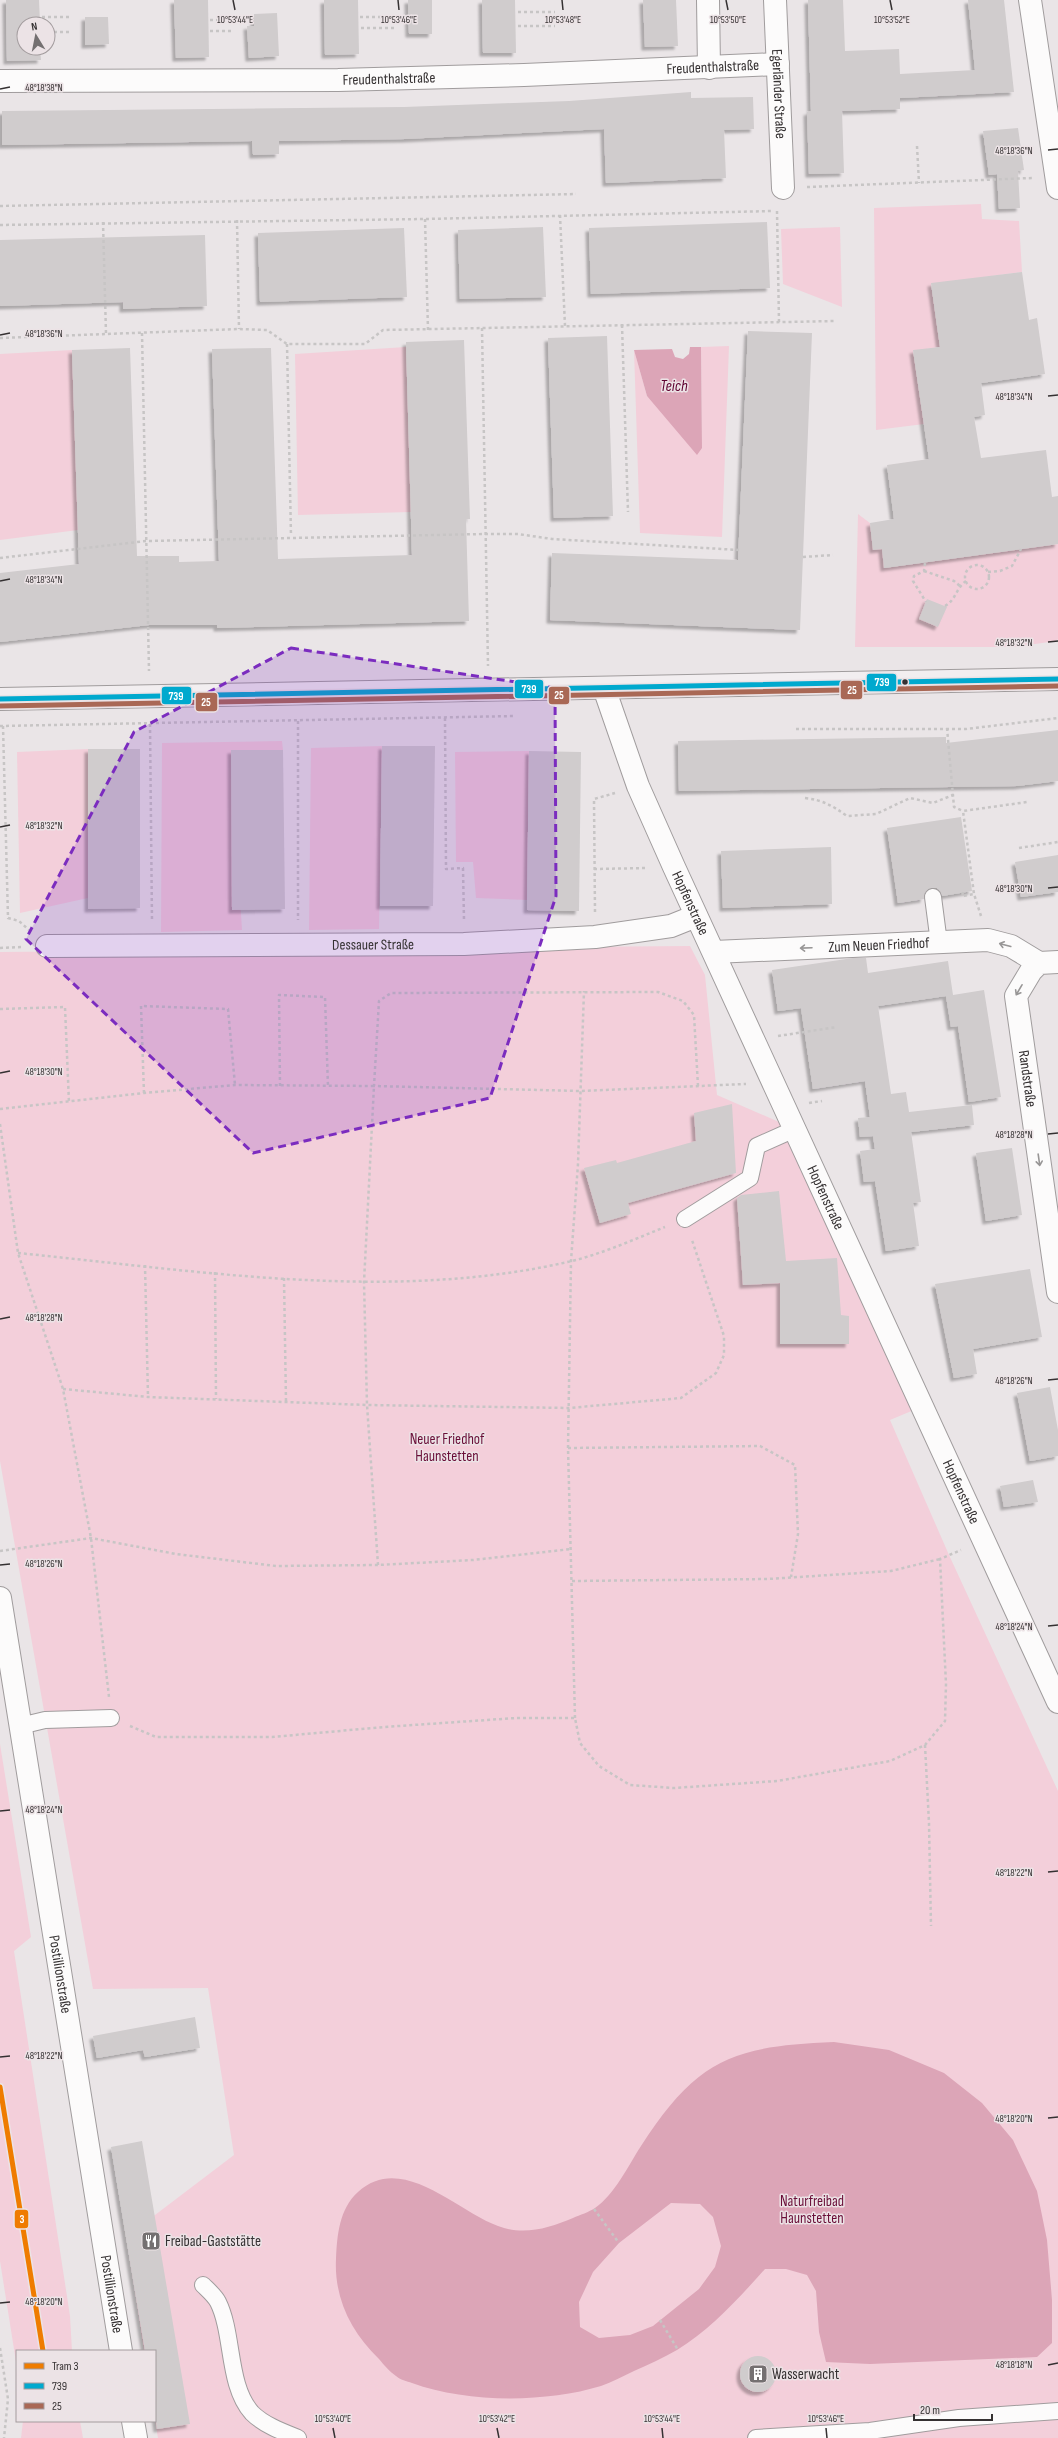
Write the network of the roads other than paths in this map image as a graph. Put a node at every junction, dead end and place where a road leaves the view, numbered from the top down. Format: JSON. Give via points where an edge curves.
{"nodes":[{"id":1,"x":708,"y":0,"type":"edge"},
{"id":2,"x":775,"y":0,"type":"edge"},
{"id":3,"x":1030,"y":0,"type":"edge"},
{"id":4,"x":778,"y":64,"type":"junction"},
{"id":5,"x":709,"y":68,"type":"junction"},
{"id":6,"x":0,"y":82,"type":"edge"},
{"id":7,"x":1057,"y":182,"type":"edge"},
{"id":8,"x":780,"y":196,"type":"road end"},
{"id":9,"x":1058,"y":679,"type":"edge"},
{"id":10,"x":604,"y":688,"type":"junction"},
{"id":11,"x":0,"y":699,"type":"edge"},
{"id":12,"x":933,"y":897,"type":"dead end"},
{"id":13,"x":696,"y":916,"type":"junction"},
{"id":14,"x":939,"y":943,"type":"junction"},
{"id":15,"x":47,"y":946,"type":"dead end"},
{"id":16,"x":714,"y":952,"type":"junction"},
{"id":17,"x":1049,"y":962,"type":"edge"},
{"id":18,"x":795,"y":1129,"type":"junction"},
{"id":19,"x":685,"y":1219,"type":"road end"},
{"id":20,"x":1058,"y":1292,"type":"edge"},
{"id":21,"x":0,"y":1598,"type":"edge"},
{"id":22,"x":1058,"y":1702,"type":"edge"},
{"id":23,"x":111,"y":1718,"type":"road end"},
{"id":24,"x":20,"y":1726,"type":"junction"},
{"id":25,"x":204,"y":2285,"type":"dead end"},
{"id":26,"x":122,"y":2350,"type":"edge"},
{"id":27,"x":1058,"y":2411,"type":"edge"},
{"id":28,"x":133,"y":2422,"type":"edge"},
{"id":29,"x":136,"y":2438,"type":"edge"},
{"id":30,"x":298,"y":2438,"type":"edge"},
{"id":31,"x":756,"y":2438,"type":"edge"}],
"edges":[{"from":1,"to":5,"type":"street"},
{"from":2,"to":4,"type":"street","name":"Egerländer Straße"},
{"from":3,"to":7,"type":"street"},
{"from":4,"to":5,"type":"street","name":"Freudenthalstraße"},
{"from":4,"to":8,"type":"street","name":"Egerländer Straße"},
{"from":5,"to":6,"type":"street","name":"Freudenthalstraße","via":[[346,80]]},
{"from":9,"to":10,"type":"main road"},
{"from":10,"to":11,"type":"main road"},
{"from":10,"to":13,"type":"street","name":"Hopfenstraße","via":[[638,786]]},
{"from":12,"to":14,"type":"lane"},
{"from":13,"to":15,"type":"street","name":"Dessauer Straße","via":[[671,926],[595,937],[464,944]]},
{"from":13,"to":16,"type":"street","name":"Hopfenstraße"},
{"from":14,"to":16,"type":"street","name":"Zum Neuen Friedhof","one_way":true},
{"from":17,"to":14,"type":"street","name":"Zum Neuen Friedhof","one_way":true,"via":[[1011,946],[988,940]]},
{"from":16,"to":18,"type":"street","name":"Hopfenstraße"},
{"from":17,"to":20,"type":"street","name":"Randstraße","one_way":true,"via":[[1031,971],[1016,996]]},
{"from":18,"to":19,"type":"lane","via":[[757,1146],[750,1178]]},
{"from":18,"to":22,"type":"street","name":"Hopfenstraße"},
{"from":21,"to":24,"type":"street","name":"Postillionstraße"},
{"from":23,"to":24,"type":"lane","via":[[45,1720]]},
{"from":24,"to":26,"type":"street","name":"Postillionstraße"},
{"from":25,"to":30,"type":"lane","via":[[217,2300],[226,2323],[237,2380],[252,2413]]},
{"from":27,"to":31,"type":"lane","via":[[959,2418],[870,2431]]},
{"from":28,"to":29,"type":"street"}]}
